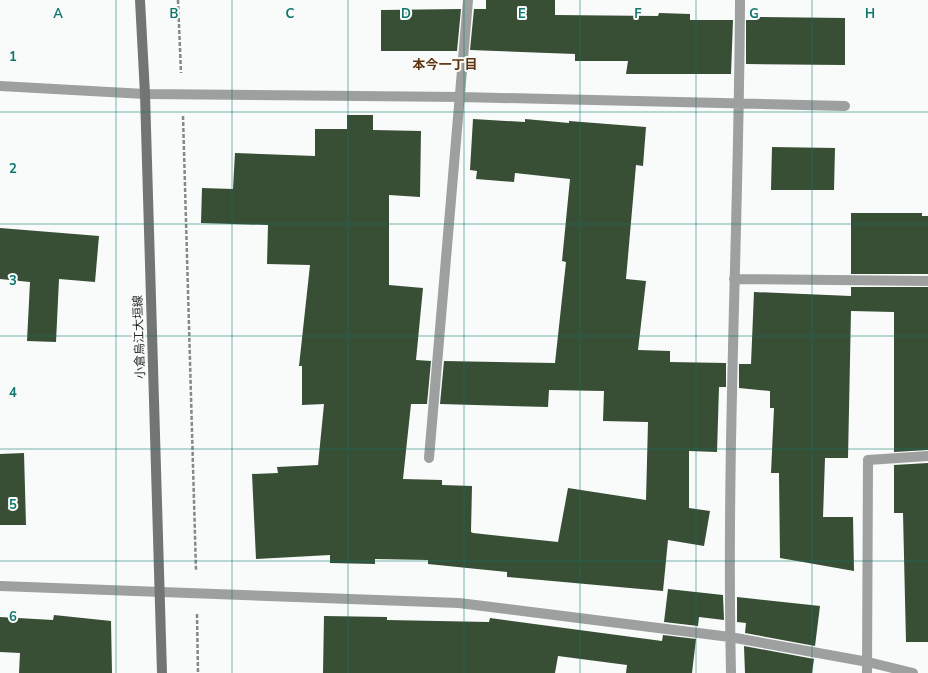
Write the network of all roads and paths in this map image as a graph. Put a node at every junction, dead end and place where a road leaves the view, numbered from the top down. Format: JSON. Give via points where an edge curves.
{"nodes":[{"id":1,"x":140,"y":0,"type":"edge"},
{"id":2,"x":178,"y":0,"type":"edge"},
{"id":3,"x":468,"y":0,"type":"edge"},
{"id":4,"x":740,"y":0,"type":"edge"},
{"id":5,"x":0,"y":86,"type":"edge"},
{"id":6,"x":145,"y":94,"type":"junction"},
{"id":7,"x":182,"y":94,"type":"junction"},
{"id":8,"x":461,"y":97,"type":"junction"},
{"id":9,"x":740,"y":104,"type":"junction"},
{"id":10,"x":846,"y":106,"type":"dead end"},
{"id":11,"x":734,"y":279,"type":"junction"},
{"id":12,"x":928,"y":281,"type":"edge"},
{"id":13,"x":928,"y":456,"type":"edge"},
{"id":14,"x":429,"y":458,"type":"dead end"},
{"id":15,"x":0,"y":586,"type":"edge"},
{"id":16,"x":160,"y":591,"type":"junction"},
{"id":17,"x":196,"y":592,"type":"junction"},
{"id":18,"x":730,"y":637,"type":"junction"},
{"id":19,"x":868,"y":662,"type":"junction"},
{"id":20,"x":162,"y":673,"type":"edge"},
{"id":21,"x":198,"y":673,"type":"edge"},
{"id":22,"x":731,"y":673,"type":"edge"},
{"id":23,"x":867,"y":673,"type":"edge"},
{"id":24,"x":913,"y":673,"type":"edge"}],
"edges":[{"from":1,"to":6,"type":"main road","name":"小倉烏江大垣線"},
{"from":2,"to":7,"type":"path"},
{"from":3,"to":8,"type":"street"},
{"from":4,"to":9,"type":"street"},
{"from":5,"to":6,"type":"street"},
{"from":6,"to":7,"type":"street"},
{"from":6,"to":16,"type":"main road","name":"小倉烏江大垣線"},
{"from":7,"to":8,"type":"street"},
{"from":7,"to":17,"type":"path"},
{"from":8,"to":9,"type":"street"},
{"from":8,"to":14,"type":"street"},
{"from":9,"to":10,"type":"street"},
{"from":9,"to":11,"type":"street"},
{"from":11,"to":12,"type":"street"},
{"from":11,"to":18,"type":"street"},
{"from":13,"to":19,"type":"street","via":[[868,460]]},
{"from":15,"to":16,"type":"street"},
{"from":16,"to":17,"type":"street"},
{"from":16,"to":20,"type":"main road","name":"小倉烏江大垣線"},
{"from":17,"to":18,"type":"street","via":[[459,603]]},
{"from":17,"to":21,"type":"path"},
{"from":18,"to":19,"type":"street"},
{"from":18,"to":22,"type":"street"},
{"from":19,"to":23,"type":"street"},
{"from":19,"to":24,"type":"street"}]}
